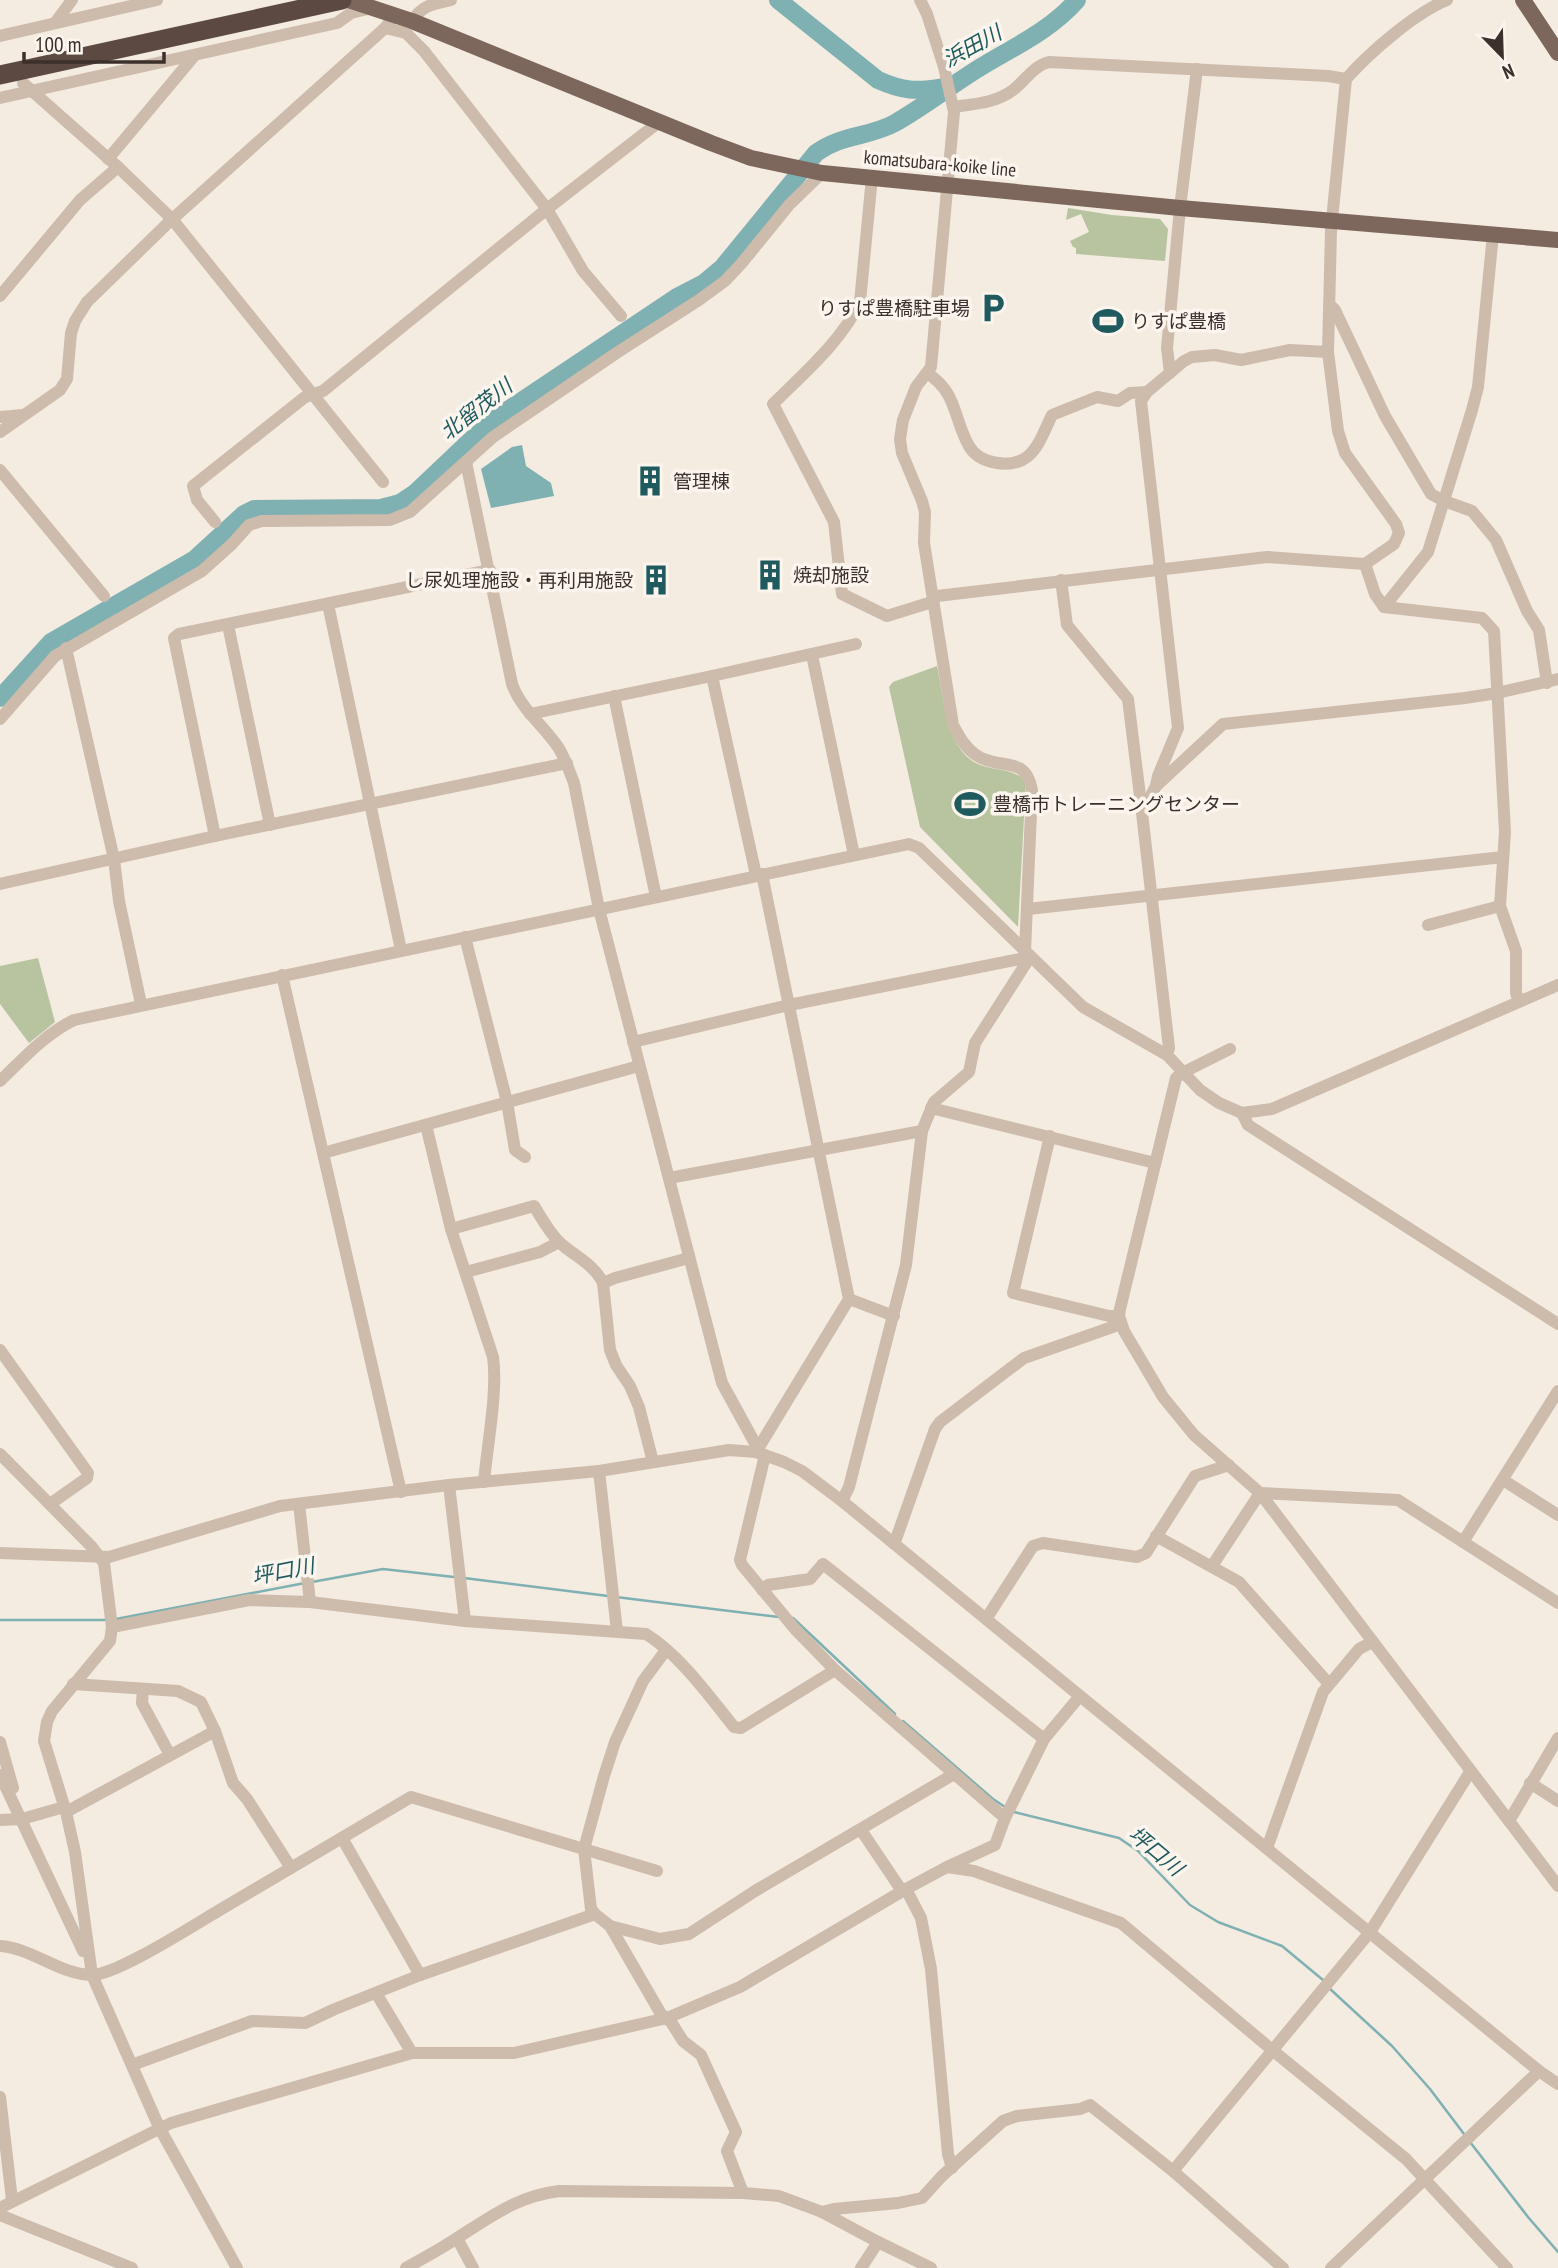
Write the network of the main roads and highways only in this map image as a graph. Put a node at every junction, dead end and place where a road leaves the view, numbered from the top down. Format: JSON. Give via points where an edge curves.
{"nodes":[{"id":1,"x":342,"y":0,"type":"edge"},
{"id":2,"x":348,"y":0,"type":"edge"},
{"id":3,"x":1523,"y":0,"type":"edge"},
{"id":4,"x":1558,"y":53,"type":"edge"},
{"id":5,"x":0,"y":75,"type":"edge"},
{"id":6,"x":1558,"y":240,"type":"edge"}],
"edges":[{"from":1,"to":5,"type":"highway"},
{"from":2,"to":6,"type":"main road","name":"komatsubara-koike line","via":[[372,8],[390,21],[412,21],[751,158],[818,173]]},
{"from":3,"to":4,"type":"main road"}]}
